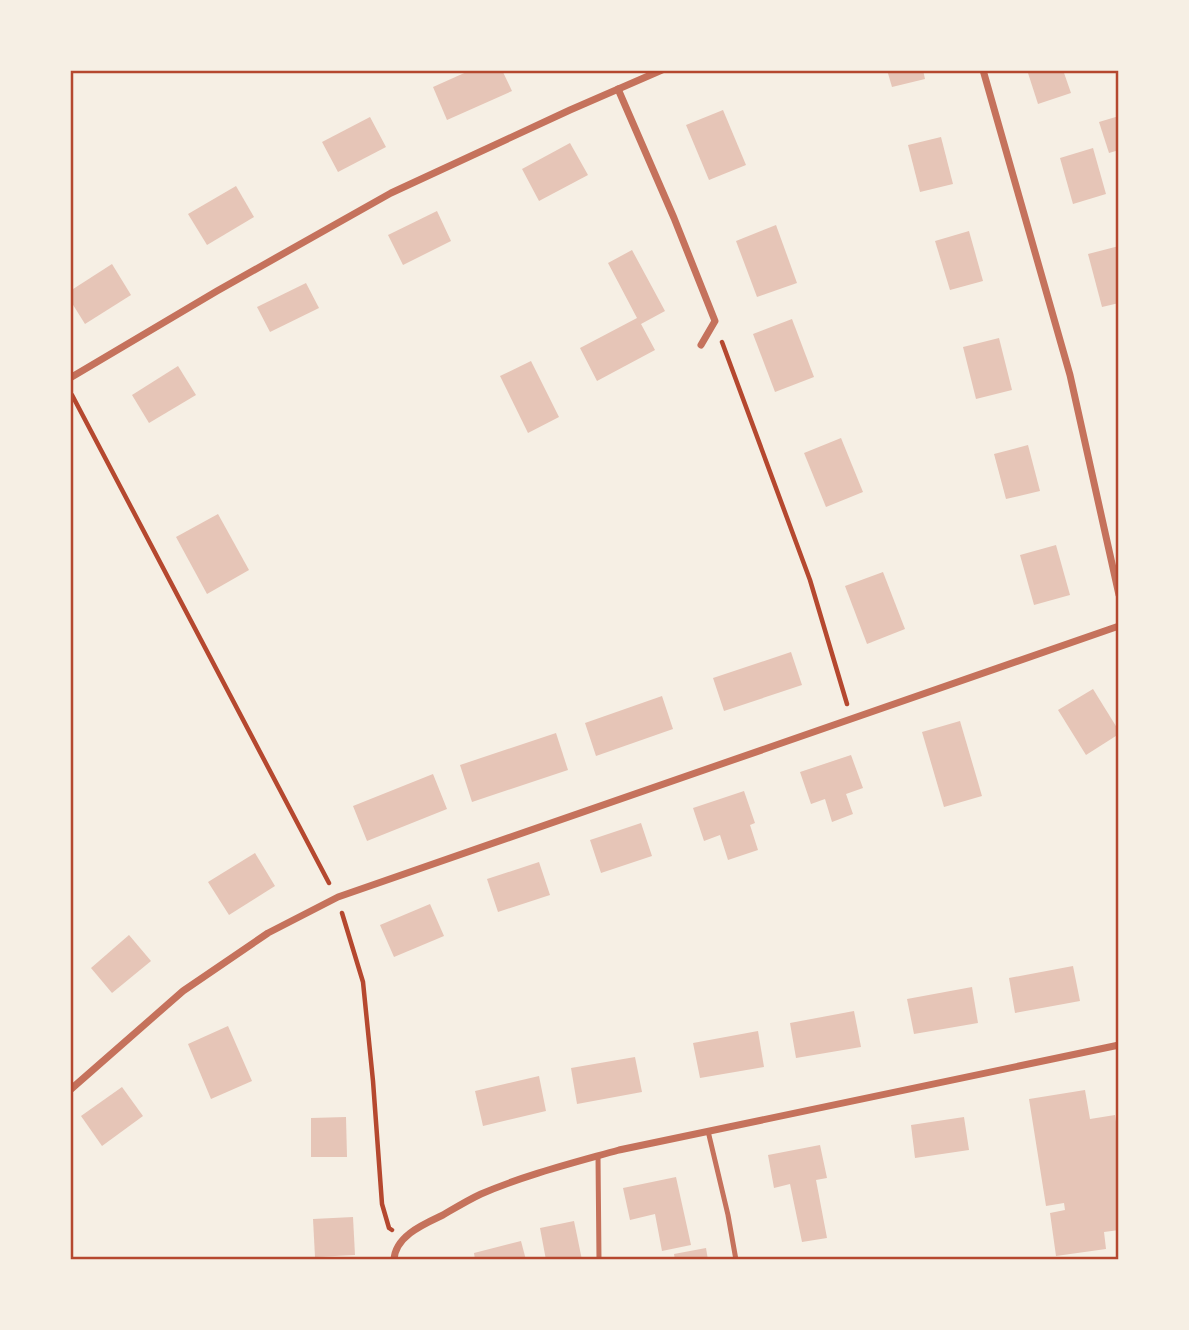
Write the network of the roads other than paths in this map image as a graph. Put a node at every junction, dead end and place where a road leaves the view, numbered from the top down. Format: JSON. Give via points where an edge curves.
{"nodes":[{"id":1,"x":662,"y":70,"type":"edge"},
{"id":2,"x":983,"y":70,"type":"edge"},
{"id":3,"x":618,"y":89,"type":"junction"},
{"id":4,"x":701,"y":345,"type":"dead end"},
{"id":5,"x":70,"y":378,"type":"edge"},
{"id":6,"x":1119,"y":595,"type":"edge"},
{"id":7,"x":1119,"y":626,"type":"edge"},
{"id":8,"x":1119,"y":1045,"type":"edge"},
{"id":9,"x":70,"y":1090,"type":"edge"},
{"id":10,"x":708,"y":1131,"type":"junction"},
{"id":11,"x":598,"y":1156,"type":"junction"},
{"id":12,"x":394,"y":1260,"type":"edge"},
{"id":13,"x":599,"y":1260,"type":"edge"},
{"id":14,"x":736,"y":1260,"type":"edge"}],
"edges":[{"from":1,"to":3,"type":"street"},
{"from":2,"to":6,"type":"street","via":[[1070,375]]},
{"from":3,"to":4,"type":"street","via":[[715,321]]},
{"from":3,"to":5,"type":"street","via":[[391,193]]},
{"from":7,"to":9,"type":"street","via":[[338,897],[268,933],[183,991]]},
{"from":8,"to":10,"type":"street"},
{"from":10,"to":11,"type":"street"},
{"from":10,"to":14,"type":"lane"},
{"from":11,"to":12,"type":"street","via":[[481,1194],[419,1227],[394,1251]]},
{"from":11,"to":13,"type":"lane"}]}
